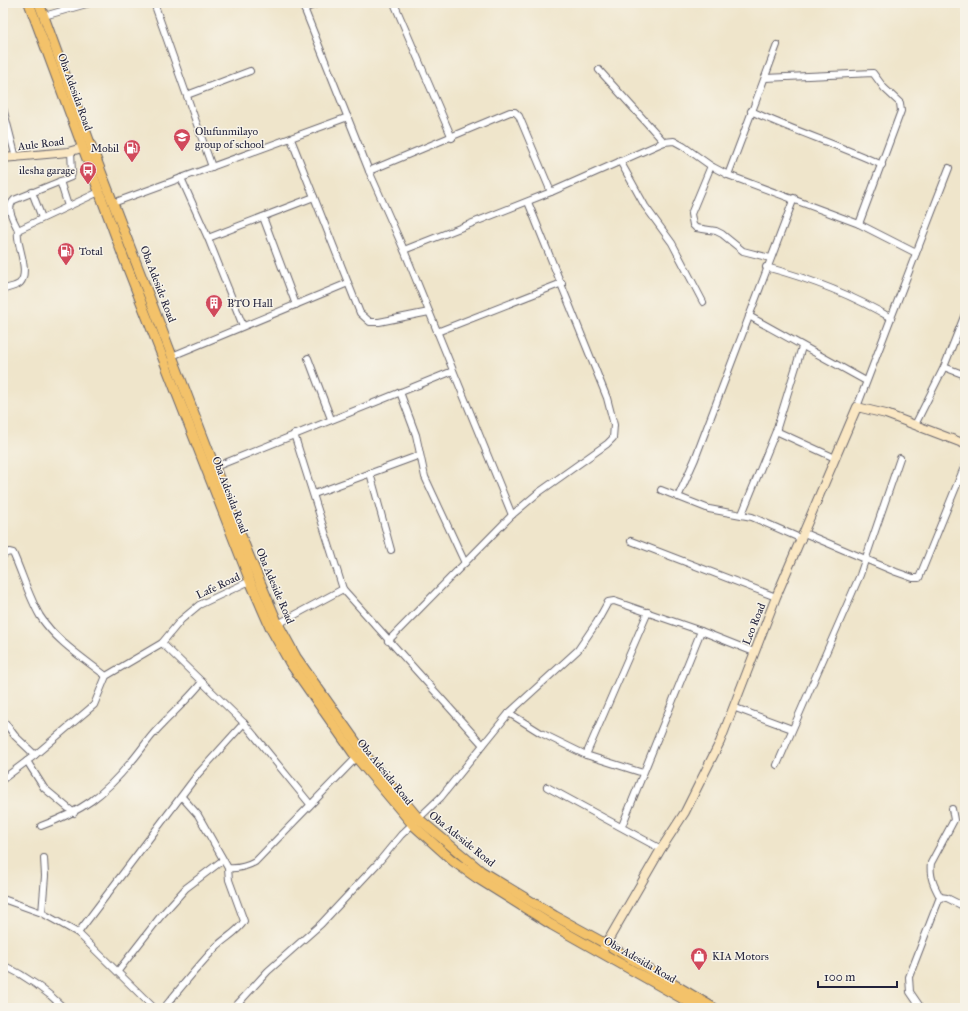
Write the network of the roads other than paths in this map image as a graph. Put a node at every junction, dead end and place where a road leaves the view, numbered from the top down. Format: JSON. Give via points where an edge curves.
{"nodes":[{"id":1,"x":30,"y":3,"type":"edge"},
{"id":2,"x":39,"y":3,"type":"edge"},
{"id":3,"x":90,"y":3,"type":"edge"},
{"id":4,"x":154,"y":3,"type":"edge"},
{"id":5,"x":318,"y":3,"type":"edge"},
{"id":6,"x":394,"y":3,"type":"edge"},
{"id":7,"x":303,"y":6,"type":"edge"},
{"id":8,"x":44,"y":16,"type":"junction"},
{"id":9,"x":777,"y":45,"type":"dead end"},
{"id":10,"x":599,"y":70,"type":"dead end"},
{"id":11,"x":250,"y":71,"type":"dead end"},
{"id":12,"x":765,"y":78,"type":"junction"},
{"id":13,"x":187,"y":95,"type":"junction"},
{"id":14,"x":3,"y":108,"type":"edge"},
{"id":15,"x":751,"y":111,"type":"junction"},
{"id":16,"x":348,"y":117,"type":"junction"},
{"id":17,"x":291,"y":138,"type":"junction"},
{"id":18,"x":452,"y":138,"type":"junction"},
{"id":19,"x":664,"y":142,"type":"junction"},
{"id":20,"x":82,"y":148,"type":"junction"},
{"id":21,"x":71,"y":151,"type":"junction"},
{"id":22,"x":3,"y":158,"type":"edge"},
{"id":23,"x":16,"y":158,"type":"junction"},
{"id":24,"x":620,"y":162,"type":"junction"},
{"id":25,"x":882,"y":165,"type":"junction"},
{"id":26,"x":711,"y":166,"type":"junction"},
{"id":27,"x":212,"y":167,"type":"junction"},
{"id":28,"x":949,"y":168,"type":"dead end"},
{"id":29,"x":369,"y":171,"type":"junction"},
{"id":30,"x":728,"y":175,"type":"junction"},
{"id":31,"x":182,"y":178,"type":"junction"},
{"id":32,"x":60,"y":181,"type":"junction"},
{"id":33,"x":32,"y":192,"type":"junction"},
{"id":34,"x":99,"y":192,"type":"junction"},
{"id":35,"x":551,"y":192,"type":"junction"},
{"id":36,"x":314,"y":197,"type":"junction"},
{"id":37,"x":794,"y":198,"type":"junction"},
{"id":38,"x":528,"y":202,"type":"junction"},
{"id":39,"x":113,"y":203,"type":"junction"},
{"id":40,"x":68,"y":206,"type":"junction"},
{"id":41,"x":263,"y":217,"type":"junction"},
{"id":42,"x":42,"y":218,"type":"junction"},
{"id":43,"x":859,"y":224,"type":"junction"},
{"id":44,"x":18,"y":230,"type":"junction"},
{"id":45,"x":208,"y":238,"type":"junction"},
{"id":46,"x":404,"y":250,"type":"junction"},
{"id":47,"x":916,"y":253,"type":"junction"},
{"id":48,"x":770,"y":258,"type":"junction"},
{"id":49,"x":766,"y":267,"type":"junction"},
{"id":50,"x":348,"y":283,"type":"junction"},
{"id":51,"x":562,"y":283,"type":"junction"},
{"id":52,"x":3,"y":290,"type":"edge"},
{"id":53,"x":703,"y":302,"type":"dead end"},
{"id":54,"x":296,"y":305,"type":"junction"},
{"id":55,"x":429,"y":312,"type":"junction"},
{"id":56,"x":965,"y":314,"type":"edge"},
{"id":57,"x":749,"y":316,"type":"junction"},
{"id":58,"x":891,"y":318,"type":"junction"},
{"id":59,"x":243,"y":326,"type":"junction"},
{"id":60,"x":437,"y":332,"type":"junction"},
{"id":61,"x":161,"y":339,"type":"junction"},
{"id":62,"x":802,"y":347,"type":"junction"},
{"id":63,"x":172,"y":356,"type":"junction"},
{"id":64,"x":308,"y":358,"type":"dead end"},
{"id":65,"x":944,"y":367,"type":"junction"},
{"id":66,"x":453,"y":371,"type":"junction"},
{"id":67,"x":965,"y":375,"type":"edge"},
{"id":68,"x":866,"y":381,"type":"junction"},
{"id":69,"x":400,"y":392,"type":"junction"},
{"id":70,"x":857,"y":407,"type":"junction"},
{"id":71,"x":331,"y":419,"type":"junction"},
{"id":72,"x":915,"y":425,"type":"junction"},
{"id":73,"x":776,"y":431,"type":"junction"},
{"id":74,"x":294,"y":434,"type":"junction"},
{"id":75,"x":965,"y":444,"type":"edge"},
{"id":76,"x":420,"y":455,"type":"junction"},
{"id":77,"x":834,"y":458,"type":"junction"},
{"id":78,"x":900,"y":458,"type":"dead end"},
{"id":79,"x":965,"y":465,"type":"edge"},
{"id":80,"x":215,"y":467,"type":"junction"},
{"id":81,"x":370,"y":473,"type":"junction"},
{"id":82,"x":217,"y":483,"type":"junction"},
{"id":83,"x":661,"y":490,"type":"dead end"},
{"id":84,"x":314,"y":494,"type":"junction"},
{"id":85,"x":678,"y":497,"type":"junction"},
{"id":86,"x":742,"y":514,"type":"junction"},
{"id":87,"x":512,"y":515,"type":"junction"},
{"id":88,"x":803,"y":536,"type":"junction"},
{"id":89,"x":631,"y":541,"type":"dead end"},
{"id":90,"x":391,"y":550,"type":"dead end"},
{"id":91,"x":3,"y":555,"type":"edge"},
{"id":92,"x":866,"y":558,"type":"junction"},
{"id":93,"x":466,"y":563,"type":"junction"},
{"id":94,"x":250,"y":581,"type":"junction"},
{"id":95,"x":343,"y":589,"type":"junction"},
{"id":96,"x":776,"y":597,"type":"junction"},
{"id":97,"x":648,"y":612,"type":"junction"},
{"id":98,"x":278,"y":624,"type":"junction"},
{"id":99,"x":701,"y":631,"type":"junction"},
{"id":100,"x":388,"y":641,"type":"junction"},
{"id":101,"x":162,"y":643,"type":"junction"},
{"id":102,"x":754,"y":652,"type":"junction"},
{"id":103,"x":106,"y":676,"type":"junction"},
{"id":104,"x":202,"y":682,"type":"junction"},
{"id":105,"x":734,"y":707,"type":"junction"},
{"id":106,"x":509,"y":713,"type":"junction"},
{"id":107,"x":3,"y":720,"type":"edge"},
{"id":108,"x":244,"y":723,"type":"junction"},
{"id":109,"x":792,"y":729,"type":"junction"},
{"id":110,"x":483,"y":746,"type":"junction"},
{"id":111,"x":35,"y":755,"type":"junction"},
{"id":112,"x":359,"y":755,"type":"junction"},
{"id":113,"x":586,"y":755,"type":"junction"},
{"id":114,"x":27,"y":761,"type":"junction"},
{"id":115,"x":777,"y":765,"type":"dead end"},
{"id":116,"x":643,"y":773,"type":"junction"},
{"id":117,"x":3,"y":779,"type":"edge"},
{"id":118,"x":547,"y":787,"type":"dead end"},
{"id":119,"x":182,"y":797,"type":"junction"},
{"id":120,"x":310,"y":804,"type":"junction"},
{"id":121,"x":952,"y":809,"type":"dead end"},
{"id":122,"x":74,"y":813,"type":"junction"},
{"id":123,"x":416,"y":822,"type":"junction"},
{"id":124,"x":41,"y":826,"type":"dead end"},
{"id":125,"x":622,"y":826,"type":"junction"},
{"id":126,"x":661,"y":849,"type":"junction"},
{"id":127,"x":44,"y":858,"type":"dead end"},
{"id":128,"x":223,"y":860,"type":"junction"},
{"id":129,"x":228,"y":868,"type":"junction"},
{"id":130,"x":940,"y":897,"type":"junction"},
{"id":131,"x":3,"y":899,"type":"edge"},
{"id":132,"x":965,"y":907,"type":"edge"},
{"id":133,"x":42,"y":913,"type":"junction"},
{"id":134,"x":78,"y":933,"type":"junction"},
{"id":135,"x":604,"y":948,"type":"junction"},
{"id":136,"x":3,"y":965,"type":"edge"},
{"id":137,"x":118,"y":971,"type":"junction"},
{"id":138,"x":697,"y":1006,"type":"edge"},
{"id":139,"x":152,"y":1007,"type":"edge"},
{"id":140,"x":64,"y":1008,"type":"edge"},
{"id":141,"x":164,"y":1008,"type":"edge"},
{"id":142,"x":234,"y":1008,"type":"edge"},
{"id":143,"x":714,"y":1008,"type":"edge"},
{"id":144,"x":921,"y":1008,"type":"edge"}],
"edges":[{"from":1,"to":20,"type":"main road","name":"Oba Adesida Road"},
{"from":2,"to":8,"type":"main road","name":"Oba Adeside Road"},
{"from":3,"to":8,"type":"street"},
{"from":4,"to":13,"type":"street"},
{"from":5,"to":7,"type":"street"},
{"from":6,"to":18,"type":"street"},
{"from":7,"to":16,"type":"street"},
{"from":8,"to":39,"type":"main road","name":"Oba Adeside Road"},
{"from":9,"to":12,"type":"street"},
{"from":10,"to":19,"type":"street"},
{"from":11,"to":13,"type":"street"},
{"from":12,"to":15,"type":"street"},
{"from":12,"to":25,"type":"street","via":[[873,74],[901,106],[902,111]]},
{"from":13,"to":27,"type":"street"},
{"from":14,"to":23,"type":"street"},
{"from":15,"to":25,"type":"street"},
{"from":15,"to":30,"type":"street"},
{"from":16,"to":17,"type":"street"},
{"from":16,"to":29,"type":"street"},
{"from":17,"to":27,"type":"street"},
{"from":17,"to":36,"type":"street"},
{"from":18,"to":29,"type":"street"},
{"from":18,"to":35,"type":"street","via":[[515,112],[519,116]]},
{"from":19,"to":24,"type":"street"},
{"from":19,"to":26,"type":"street","via":[[674,142],[683,146]]},
{"from":20,"to":21,"type":"street","name":"Aule Road"},
{"from":20,"to":34,"type":"main road","name":"Oba Adesida Road"},
{"from":21,"to":23,"type":"street","name":"Aule Road"},
{"from":21,"to":32,"type":"street","via":[[72,176]]},
{"from":22,"to":23,"type":"street","name":"Aule Road"},
{"from":24,"to":35,"type":"street"},
{"from":24,"to":53,"type":"street","via":[[645,206],[672,242]]},
{"from":25,"to":43,"type":"street"},
{"from":26,"to":30,"type":"street"},
{"from":26,"to":48,"type":"street","via":[[692,214],[693,225],[722,234],[743,251]]},
{"from":27,"to":31,"type":"street"},
{"from":28,"to":47,"type":"street"},
{"from":29,"to":46,"type":"street"},
{"from":30,"to":37,"type":"street"},
{"from":31,"to":39,"type":"street"},
{"from":31,"to":45,"type":"street"},
{"from":32,"to":33,"type":"street"},
{"from":32,"to":40,"type":"street"},
{"from":33,"to":42,"type":"street"},
{"from":33,"to":44,"type":"street","via":[[14,200],[9,206]]},
{"from":34,"to":40,"type":"street"},
{"from":34,"to":61,"type":"main road","name":"Oba Adesida Road"},
{"from":35,"to":38,"type":"street"},
{"from":36,"to":41,"type":"street"},
{"from":36,"to":50,"type":"street"},
{"from":37,"to":43,"type":"street"},
{"from":37,"to":48,"type":"street"},
{"from":38,"to":46,"type":"street"},
{"from":38,"to":51,"type":"street"},
{"from":39,"to":61,"type":"main road","name":"Oba Adeside Road"},
{"from":40,"to":42,"type":"street"},
{"from":41,"to":45,"type":"street"},
{"from":41,"to":54,"type":"street"},
{"from":42,"to":44,"type":"street"},
{"from":43,"to":47,"type":"street"},
{"from":44,"to":52,"type":"street","via":[[22,252],[22,279],[18,285]]},
{"from":45,"to":59,"type":"street"},
{"from":46,"to":55,"type":"street"},
{"from":47,"to":58,"type":"street"},
{"from":48,"to":49,"type":"street"},
{"from":49,"to":57,"type":"street"},
{"from":49,"to":58,"type":"street","via":[[848,294]]},
{"from":50,"to":54,"type":"street"},
{"from":50,"to":55,"type":"street","via":[[360,313],[370,322]]},
{"from":51,"to":60,"type":"street"},
{"from":51,"to":87,"type":"street","via":[[607,398],[614,425],[613,438]]},
{"from":54,"to":59,"type":"street"},
{"from":55,"to":60,"type":"street"},
{"from":56,"to":65,"type":"street"},
{"from":57,"to":62,"type":"street"},
{"from":57,"to":85,"type":"street"},
{"from":58,"to":68,"type":"street"},
{"from":59,"to":63,"type":"street"},
{"from":60,"to":66,"type":"street"},
{"from":61,"to":63,"type":"main road","name":"Oba Adeside Road"},
{"from":61,"to":82,"type":"main road","name":"Oba Adesida Road"},
{"from":62,"to":68,"type":"street"},
{"from":62,"to":73,"type":"street"},
{"from":63,"to":80,"type":"main road","name":"Oba Adeside Road"},
{"from":64,"to":71,"type":"street"},
{"from":65,"to":67,"type":"street"},
{"from":65,"to":72,"type":"street"},
{"from":66,"to":69,"type":"street"},
{"from":66,"to":87,"type":"street"},
{"from":68,"to":70,"type":"street"},
{"from":69,"to":71,"type":"street"},
{"from":69,"to":76,"type":"street","via":[[416,435]]},
{"from":70,"to":72,"type":"street","via":[[867,408]]},
{"from":70,"to":77,"type":"street","name":"Leo Road"},
{"from":71,"to":74,"type":"street"},
{"from":72,"to":75,"type":"street"},
{"from":73,"to":77,"type":"street"},
{"from":73,"to":86,"type":"street"},
{"from":74,"to":80,"type":"street"},
{"from":74,"to":84,"type":"street"},
{"from":76,"to":81,"type":"street"},
{"from":76,"to":93,"type":"street","via":[[427,483]]},
{"from":77,"to":88,"type":"street","name":"Leo Road"},
{"from":78,"to":92,"type":"street"},
{"from":79,"to":92,"type":"street","via":[[919,578],[913,578]]},
{"from":80,"to":82,"type":"main road","name":"Oba Adeside Road"},
{"from":81,"to":84,"type":"street"},
{"from":81,"to":90,"type":"street"},
{"from":82,"to":94,"type":"main road","name":"Oba Adesida Road"},
{"from":82,"to":98,"type":"main road","name":"Oba Adeside Road"},
{"from":83,"to":85,"type":"street"},
{"from":84,"to":95,"type":"street"},
{"from":85,"to":86,"type":"street","via":[[709,509]]},
{"from":86,"to":88,"type":"street"},
{"from":87,"to":93,"type":"street"},
{"from":88,"to":92,"type":"street"},
{"from":88,"to":96,"type":"street","name":"Leo Road"},
{"from":89,"to":96,"type":"street"},
{"from":91,"to":103,"type":"street","via":[[12,553],[45,622],[67,645]]},
{"from":92,"to":109,"type":"street"},
{"from":93,"to":100,"type":"street"},
{"from":94,"to":101,"type":"street","name":"Lafe Road","via":[[199,605],[181,620]]},
{"from":94,"to":112,"type":"main road","name":"Oba Adesida Road","via":[[279,646]]},
{"from":95,"to":98,"type":"street"},
{"from":95,"to":100,"type":"street"},
{"from":96,"to":102,"type":"street","name":"Leo Road"},
{"from":97,"to":99,"type":"street"},
{"from":97,"to":106,"type":"street","via":[[614,601],[608,602],[578,650]]},
{"from":97,"to":113,"type":"street"},
{"from":98,"to":112,"type":"main road","name":"Oba Adeside Road","via":[[296,657]]},
{"from":99,"to":102,"type":"street"},
{"from":99,"to":116,"type":"street"},
{"from":100,"to":110,"type":"street"},
{"from":101,"to":103,"type":"street","name":"Lafe Road"},
{"from":101,"to":104,"type":"street"},
{"from":102,"to":105,"type":"street","name":"Leo Road"},
{"from":103,"to":111,"type":"street","via":[[94,705]]},
{"from":104,"to":108,"type":"street"},
{"from":104,"to":122,"type":"street","via":[[153,734],[110,787]]},
{"from":105,"to":109,"type":"street"},
{"from":105,"to":126,"type":"street","name":"Leo Road","via":[[702,779]]},
{"from":106,"to":110,"type":"street"},
{"from":106,"to":113,"type":"street","via":[[541,733]]},
{"from":107,"to":111,"type":"street"},
{"from":108,"to":119,"type":"street","via":[[214,755]]},
{"from":108,"to":120,"type":"street"},
{"from":109,"to":115,"type":"street"},
{"from":110,"to":123,"type":"street","via":[[459,777]]},
{"from":111,"to":114,"type":"street"},
{"from":112,"to":120,"type":"street"},
{"from":112,"to":123,"type":"main road","name":"Oba Adesida Road"},
{"from":113,"to":116,"type":"street"},
{"from":114,"to":117,"type":"street"},
{"from":114,"to":122,"type":"street","via":[[44,788]]},
{"from":116,"to":125,"type":"street"},
{"from":118,"to":125,"type":"street"},
{"from":119,"to":128,"type":"street","via":[[201,821]]},
{"from":119,"to":134,"type":"street"},
{"from":120,"to":129,"type":"street","via":[[255,862],[247,867]]},
{"from":121,"to":130,"type":"street","via":[[954,820],[931,863],[932,881]]},
{"from":122,"to":124,"type":"street"},
{"from":123,"to":135,"type":"main road","name":"Oba Adesida Road","via":[[453,861],[477,878],[552,925]]},
{"from":123,"to":142,"type":"street","via":[[336,908],[268,971]]},
{"from":125,"to":126,"type":"street"},
{"from":126,"to":135,"type":"street","name":"Leo Road"},
{"from":127,"to":133,"type":"street"},
{"from":128,"to":129,"type":"street"},
{"from":128,"to":137,"type":"street","via":[[186,888]]},
{"from":129,"to":141,"type":"street","via":[[229,880],[244,921],[242,926],[219,944]]},
{"from":130,"to":132,"type":"street"},
{"from":130,"to":144,"type":"street","via":[[909,977],[910,992]]},
{"from":131,"to":133,"type":"street"},
{"from":133,"to":134,"type":"street"},
{"from":134,"to":137,"type":"street"},
{"from":135,"to":138,"type":"main road","name":"Oba Adesida Road"},
{"from":136,"to":140,"type":"street","via":[[38,986]]},
{"from":137,"to":139,"type":"street"},
{"from":138,"to":143,"type":"main road"}]}
